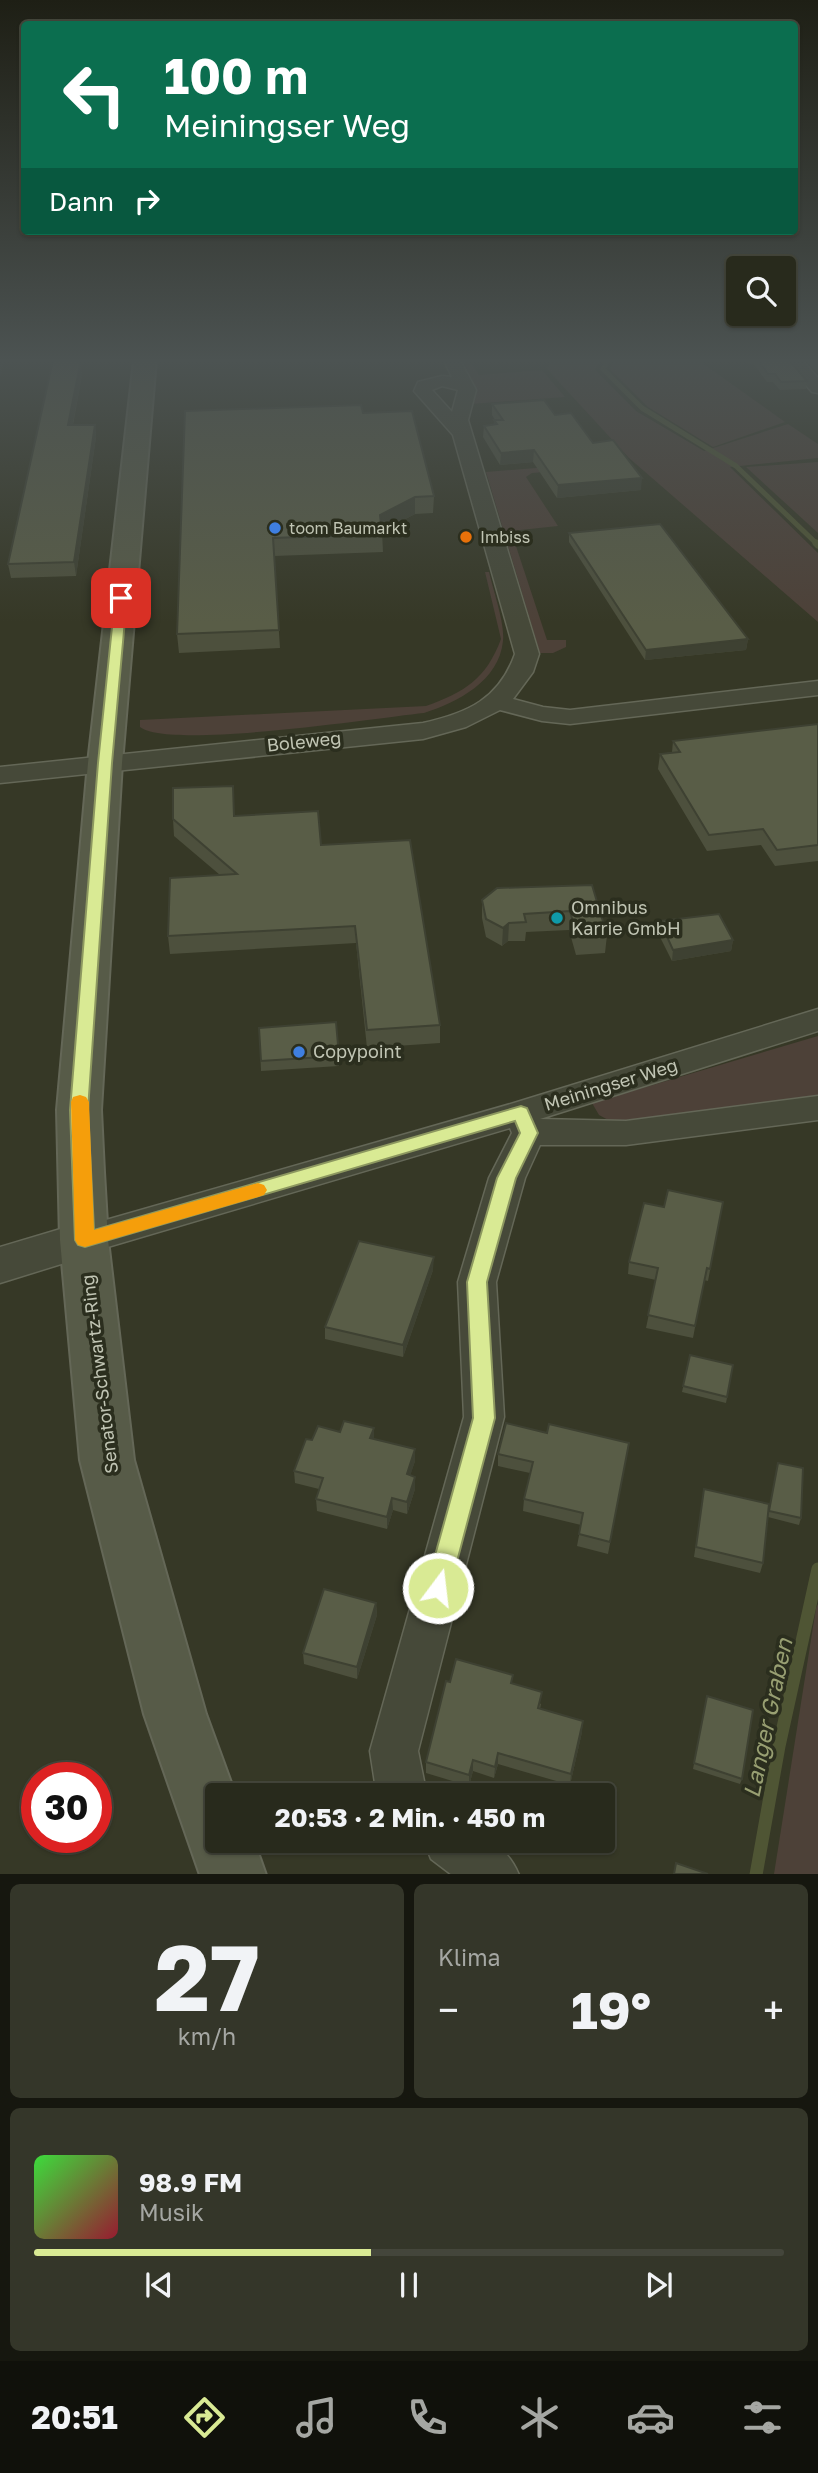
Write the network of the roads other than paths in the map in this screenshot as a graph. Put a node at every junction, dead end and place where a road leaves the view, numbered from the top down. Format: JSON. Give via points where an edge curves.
{"nodes":[{"id":1,"x":136,"y":447,"type":"edge"},
{"id":2,"x":466,"y":447,"type":"edge"},
{"id":3,"x":818,"y":688,"type":"edge"},
{"id":4,"x":497,"y":702,"type":"junction"},
{"id":5,"x":105,"y":763,"type":"junction"},
{"id":6,"x":0,"y":775,"type":"edge"},
{"id":7,"x":818,"y":1020,"type":"edge"},
{"id":8,"x":818,"y":1108,"type":"edge"},
{"id":9,"x":525,"y":1123,"type":"junction"},
{"id":10,"x":85,"y":1240,"type":"junction"},
{"id":11,"x":0,"y":1265,"type":"edge"},
{"id":12,"x":400,"y":1783,"type":"edge"},
{"id":13,"x":205,"y":1797,"type":"edge"},
{"id":14,"x":225,"y":1853,"type":"edge"},
{"id":15,"x":465,"y":1853,"type":"edge"},
{"id":16,"x":233,"y":1874,"type":"edge"},
{"id":17,"x":494,"y":1874,"type":"edge"}],
"edges":[{"from":1,"to":5,"type":"main road","name":"Senator-Schwartz-Ring"},
{"from":2,"to":4,"type":"street","name":"Boleweg","via":[[527,654],[522,674]]},
{"from":3,"to":4,"type":"street","via":[[570,717]]},
{"from":4,"to":5,"type":"street","name":"Boleweg","via":[[461,722],[423,731]]},
{"from":5,"to":6,"type":"street","name":"Boleweg"},
{"from":5,"to":10,"type":"main road","name":"Senator-Schwartz-Ring","via":[[79,1110]]},
{"from":7,"to":9,"type":"street","name":"Meiningser Weg"},
{"from":8,"to":9,"type":"street","name":"Meiningser Weg","via":[[626,1133]]},
{"from":9,"to":10,"type":"street","name":"Meiningser Weg"},
{"from":9,"to":12,"type":"street","via":[[477,1282],[484,1418],[394,1751]]},
{"from":10,"to":11,"type":"street","name":"Meiningser Weg"},
{"from":10,"to":13,"type":"main road","name":"Senator-Schwartz-Ring","via":[[107,1460],[175,1714]]},
{"from":14,"to":16,"type":"main road"},
{"from":15,"to":17,"type":"street"}]}
